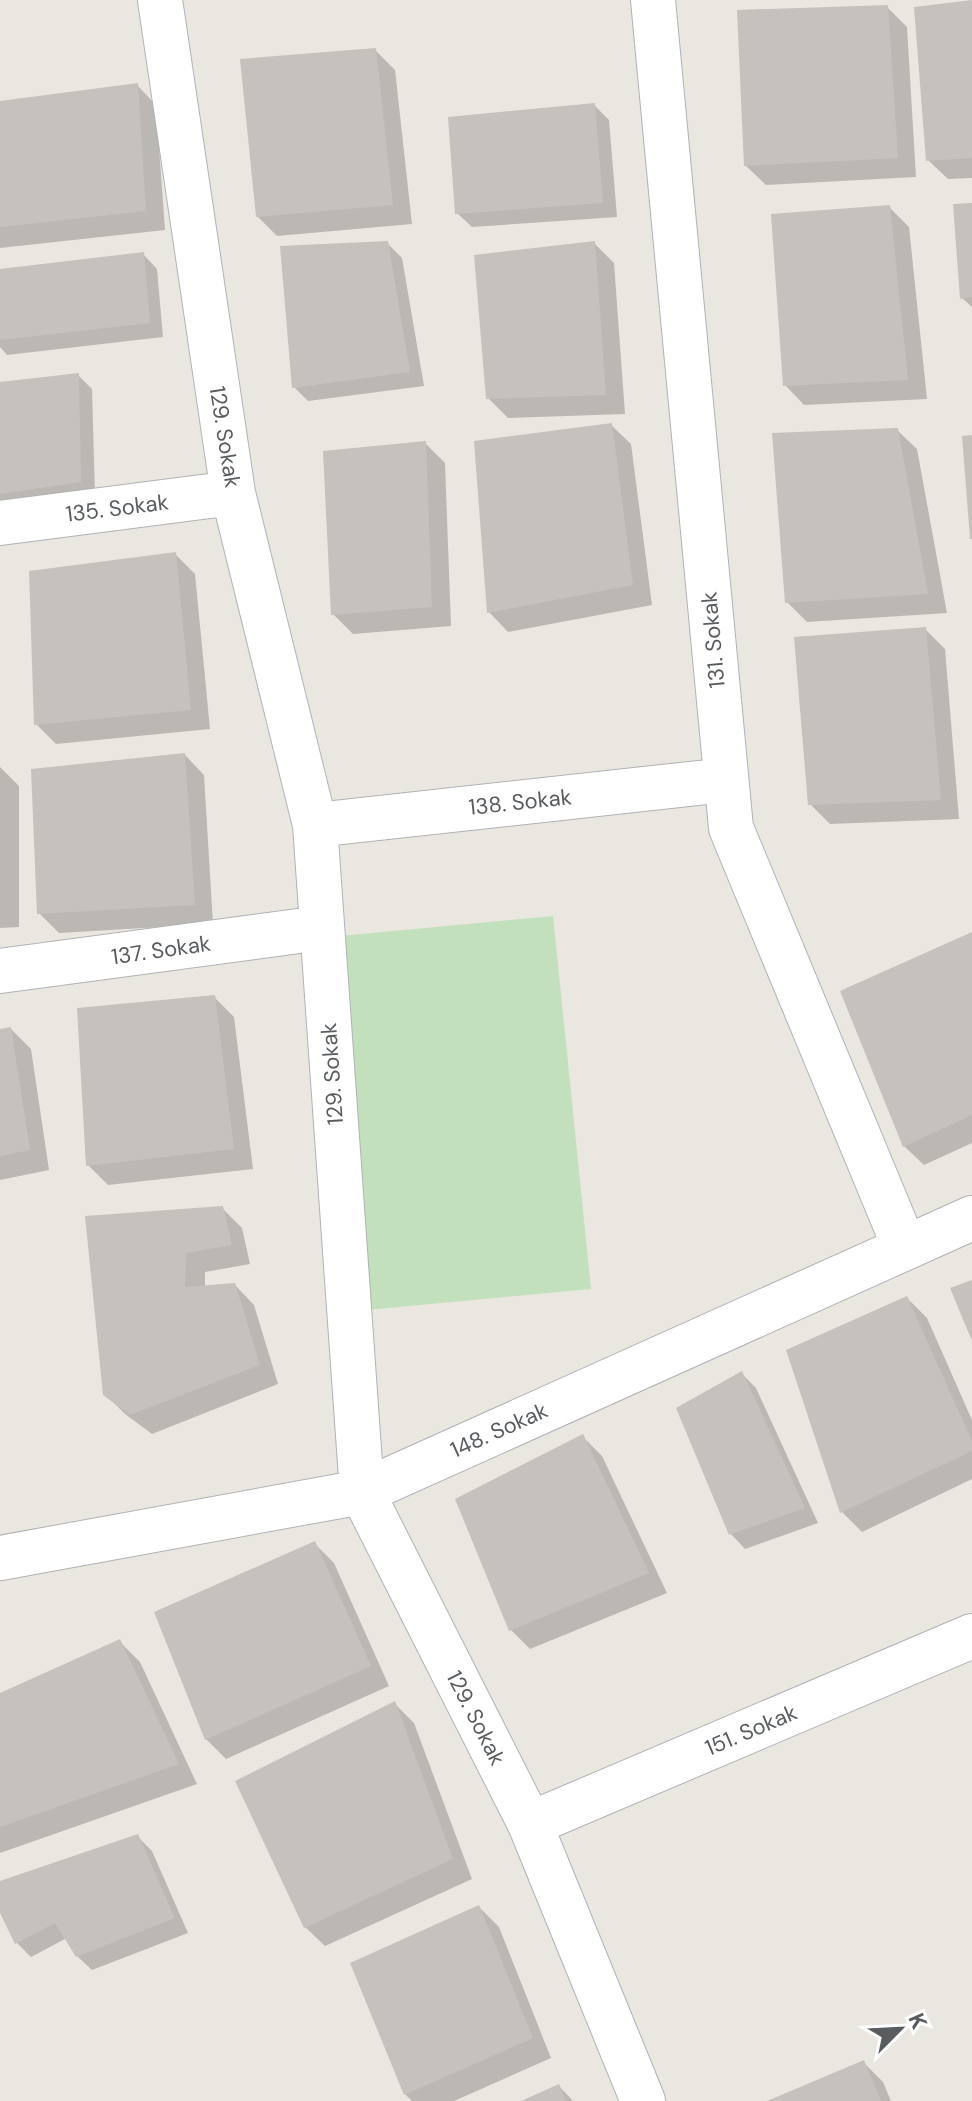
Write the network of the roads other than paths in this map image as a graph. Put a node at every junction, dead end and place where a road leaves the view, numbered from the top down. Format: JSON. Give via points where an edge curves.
{"nodes":[{"id":1,"x":160,"y":0,"type":"edge"},
{"id":2,"x":653,"y":0,"type":"edge"},
{"id":3,"x":233,"y":493,"type":"junction"},
{"id":4,"x":0,"y":523,"type":"edge"},
{"id":5,"x":726,"y":780,"type":"junction"},
{"id":6,"x":315,"y":825,"type":"junction"},
{"id":7,"x":321,"y":928,"type":"junction"},
{"id":8,"x":0,"y":971,"type":"edge"},
{"id":9,"x":972,"y":1218,"type":"edge"},
{"id":10,"x":905,"y":1248,"type":"junction"},
{"id":11,"x":362,"y":1492,"type":"junction"},
{"id":12,"x":0,"y":1558,"type":"edge"},
{"id":13,"x":972,"y":1636,"type":"edge"},
{"id":14,"x":530,"y":1824,"type":"junction"},
{"id":15,"x":643,"y":2101,"type":"edge"}],
"edges":[{"from":1,"to":3,"type":"street","name":"129. Sokak"},
{"from":2,"to":5,"type":"street","name":"131. Sokak"},
{"from":3,"to":4,"type":"street","name":"135. Sokak"},
{"from":3,"to":6,"type":"street","name":"129. Sokak"},
{"from":5,"to":6,"type":"street","name":"138. Sokak"},
{"from":5,"to":10,"type":"street","name":"131. Sokak","via":[[731,828]]},
{"from":6,"to":7,"type":"street","name":"129. Sokak"},
{"from":7,"to":8,"type":"street","name":"137. Sokak"},
{"from":7,"to":11,"type":"street","name":"129. Sokak"},
{"from":9,"to":10,"type":"street","name":"148. Sokak"},
{"from":10,"to":11,"type":"street","name":"148. Sokak"},
{"from":11,"to":12,"type":"street","name":"148. Sokak"},
{"from":11,"to":14,"type":"street","name":"129. Sokak"},
{"from":13,"to":14,"type":"street","name":"151. Sokak"},
{"from":14,"to":15,"type":"street","name":"129. Sokak"}]}
